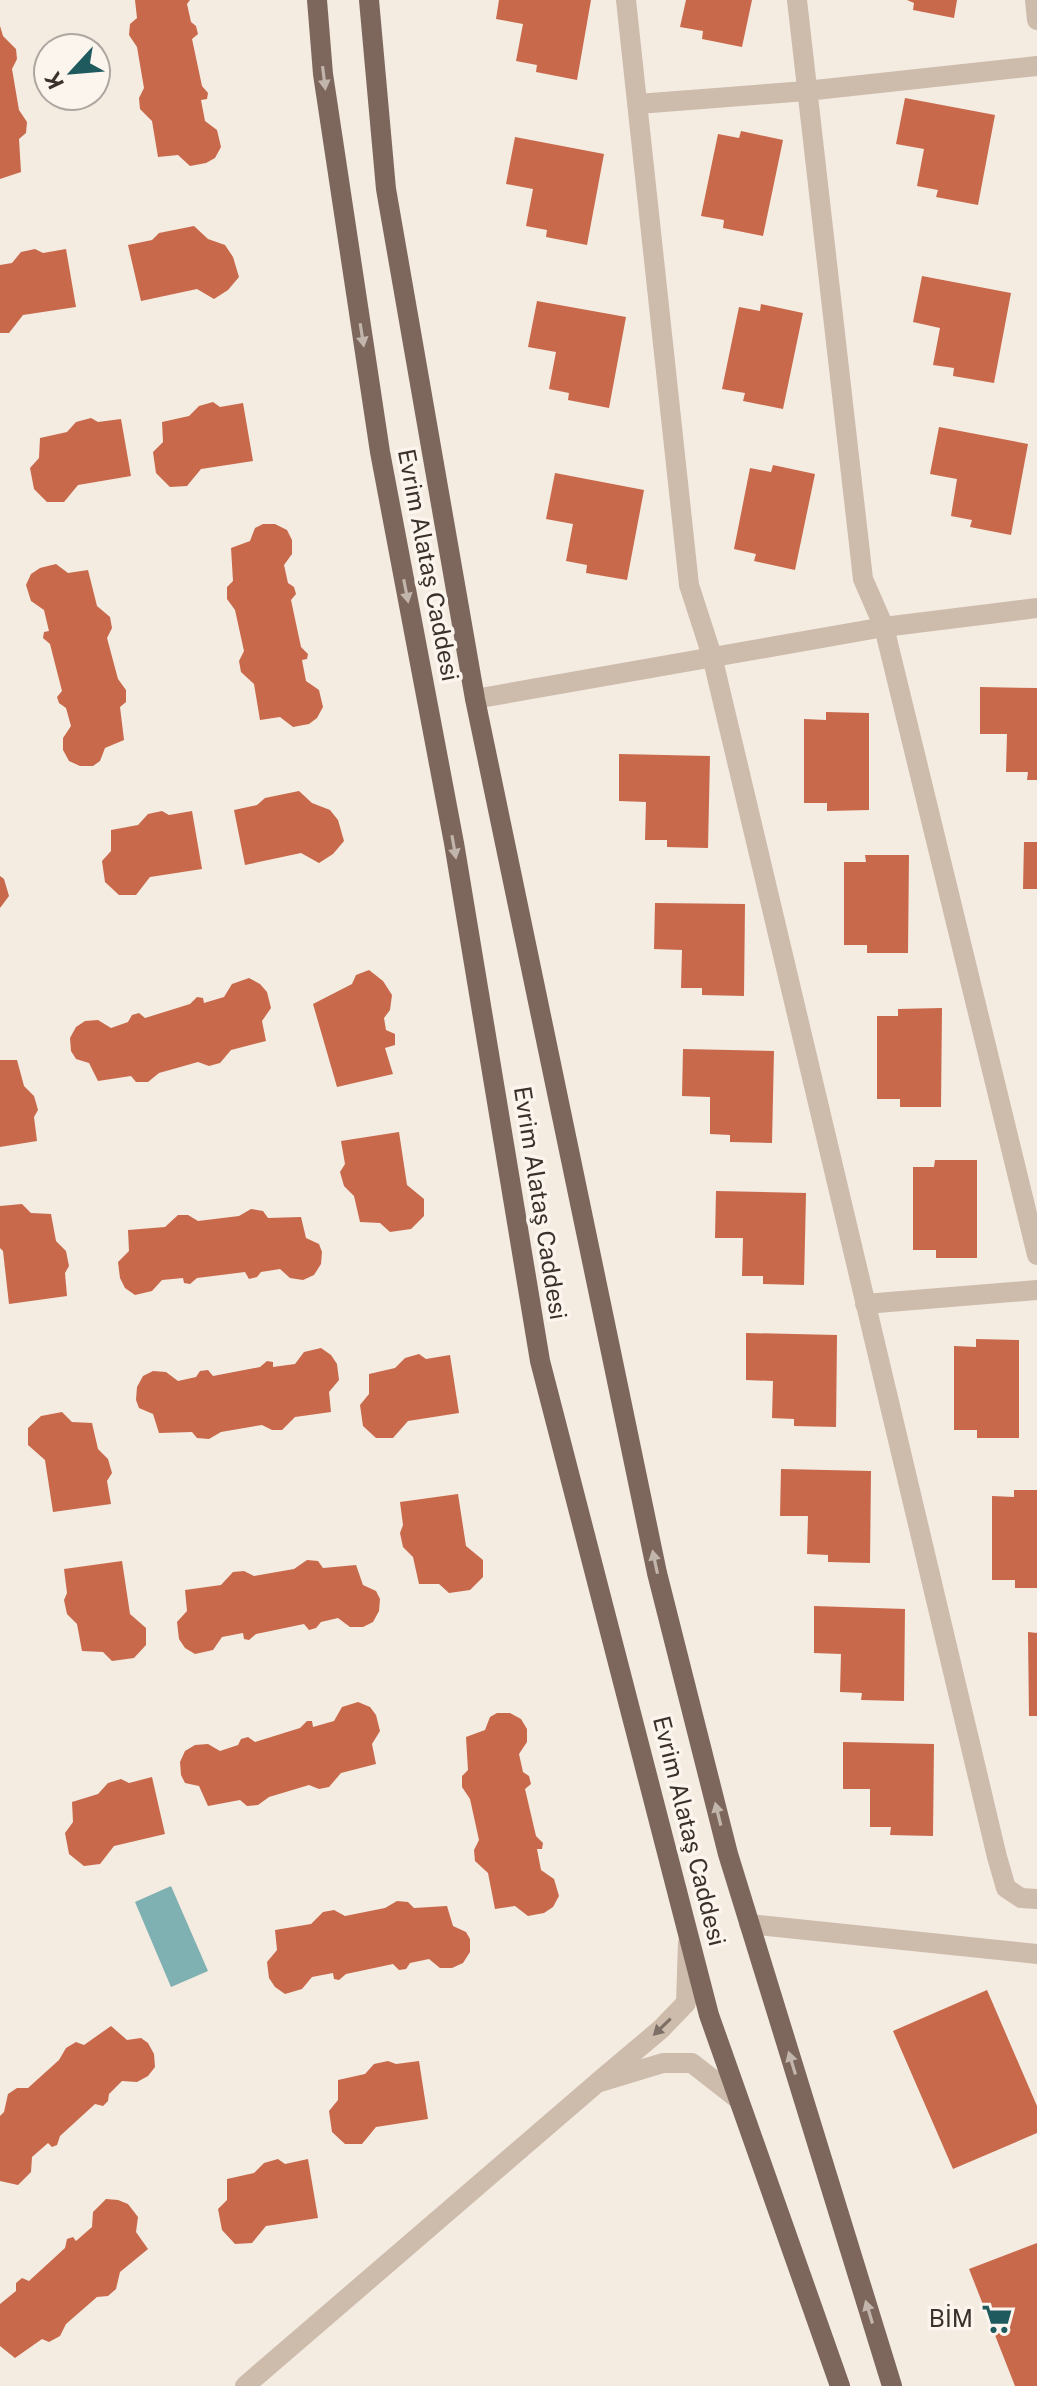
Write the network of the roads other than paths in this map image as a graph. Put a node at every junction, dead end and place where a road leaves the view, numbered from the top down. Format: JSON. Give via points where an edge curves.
{"nodes":[{"id":1,"x":317,"y":0,"type":"edge"},
{"id":2,"x":369,"y":0,"type":"edge"},
{"id":3,"x":626,"y":0,"type":"edge"},
{"id":4,"x":797,"y":0,"type":"edge"},
{"id":5,"x":1035,"y":0,"type":"edge"},
{"id":6,"x":1037,"y":20,"type":"edge"},
{"id":7,"x":1037,"y":66,"type":"edge"},
{"id":8,"x":806,"y":91,"type":"junction"},
{"id":9,"x":638,"y":104,"type":"junction"},
{"id":10,"x":1037,"y":608,"type":"edge"},
{"id":11,"x":884,"y":627,"type":"junction"},
{"id":12,"x":712,"y":656,"type":"junction"},
{"id":13,"x":475,"y":699,"type":"junction"},
{"id":14,"x":1037,"y":1255,"type":"edge"},
{"id":15,"x":1037,"y":1290,"type":"edge"},
{"id":16,"x":865,"y":1304,"type":"junction"},
{"id":17,"x":1037,"y":1899,"type":"edge"},
{"id":18,"x":749,"y":1924,"type":"junction"},
{"id":19,"x":688,"y":1931,"type":"junction"},
{"id":20,"x":1037,"y":1954,"type":"edge"},
{"id":21,"x":597,"y":2083,"type":"junction"},
{"id":22,"x":738,"y":2099,"type":"junction"},
{"id":23,"x":245,"y":2386,"type":"edge"},
{"id":24,"x":840,"y":2386,"type":"edge"},
{"id":25,"x":892,"y":2386,"type":"edge"}],
"edges":[{"from":1,"to":19,"type":"main road","name":"Evrim Alataş Caddesi","one_way":true,"via":[[323,74],[380,452],[454,843],[540,1361]]},
{"from":2,"to":13,"type":"main road","name":"Evrim Alataş Caddesi","via":[[386,189]]},
{"from":3,"to":9,"type":"street"},
{"from":4,"to":8,"type":"street"},
{"from":5,"to":6,"type":"street"},
{"from":7,"to":8,"type":"street"},
{"from":8,"to":9,"type":"street"},
{"from":8,"to":11,"type":"street","via":[[863,579]]},
{"from":9,"to":12,"type":"street","via":[[689,585]]},
{"from":10,"to":11,"type":"street"},
{"from":11,"to":12,"type":"street"},
{"from":11,"to":14,"type":"street"},
{"from":12,"to":13,"type":"street"},
{"from":12,"to":16,"type":"street"},
{"from":18,"to":13,"type":"main road","name":"Evrim Alataş Caddesi","one_way":true,"via":[[657,1573]]},
{"from":15,"to":16,"type":"street"},
{"from":16,"to":17,"type":"street","via":[[997,1857],[1006,1888],[1021,1898]]},
{"from":18,"to":20,"type":"street"},
{"from":25,"to":18,"type":"main road","name":"Evrim Alataş Caddesi","one_way":true},
{"from":19,"to":21,"type":"street","one_way":true,"via":[[686,2003]]},
{"from":19,"to":22,"type":"main road","name":"Evrim Alataş Caddesi"},
{"from":21,"to":22,"type":"street","via":[[663,2063],[692,2063]]},
{"from":21,"to":23,"type":"street"},
{"from":22,"to":24,"type":"main road","name":"Evrim Alataş Caddesi"}]}
